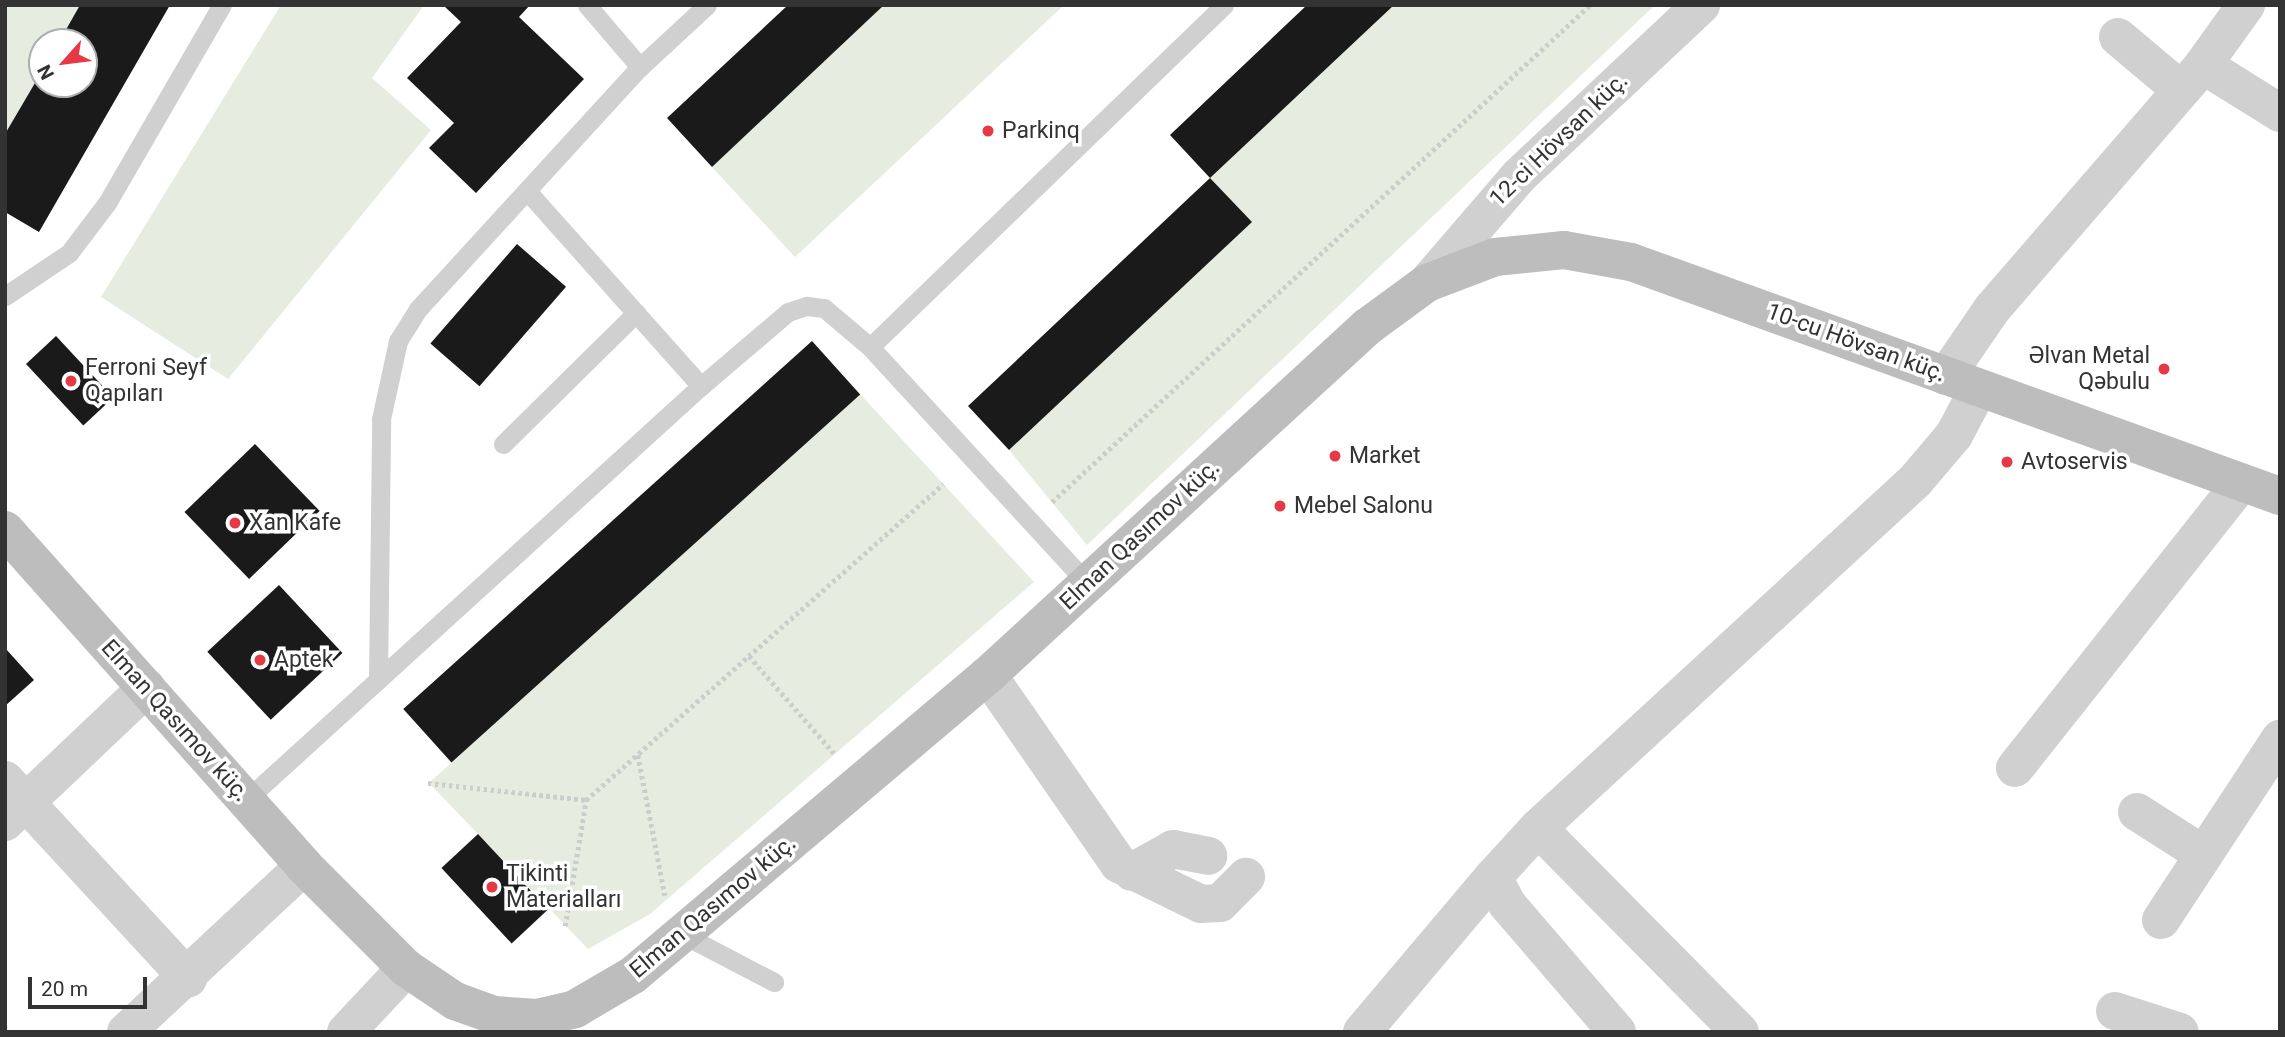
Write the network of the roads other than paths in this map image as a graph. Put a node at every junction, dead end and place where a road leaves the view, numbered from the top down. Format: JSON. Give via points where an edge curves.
{"nodes":[{"id":1,"x":222,"y":5,"type":"edge"},
{"id":2,"x":587,"y":5,"type":"edge"},
{"id":3,"x":707,"y":5,"type":"edge"},
{"id":4,"x":1224,"y":5,"type":"edge"},
{"id":5,"x":1701,"y":5,"type":"edge"},
{"id":6,"x":2246,"y":5,"type":"edge"},
{"id":7,"x":2118,"y":37,"type":"dead end"},
{"id":8,"x":640,"y":67,"type":"junction"},
{"id":9,"x":2192,"y":78,"type":"junction"},
{"id":10,"x":2280,"y":113,"type":"edge"},
{"id":11,"x":528,"y":192,"type":"junction"},
{"id":12,"x":1427,"y":283,"type":"junction"},
{"id":13,"x":5,"y":296,"type":"edge"},
{"id":14,"x":636,"y":313,"type":"junction"},
{"id":15,"x":870,"y":347,"type":"junction"},
{"id":16,"x":1963,"y":382,"type":"junction"},
{"id":17,"x":701,"y":386,"type":"junction"},
{"id":18,"x":503,"y":444,"type":"dead end"},
{"id":19,"x":2241,"y":483,"type":"junction"},
{"id":20,"x":2280,"y":496,"type":"edge"},
{"id":21,"x":5,"y":530,"type":"edge"},
{"id":22,"x":1087,"y":583,"type":"junction"},
{"id":23,"x":988,"y":675,"type":"junction"},
{"id":24,"x":378,"y":680,"type":"junction"},
{"id":25,"x":146,"y":688,"type":"junction"},
{"id":26,"x":2280,"y":739,"type":"edge"},
{"id":27,"x":2015,"y":768,"type":"dead end"},
{"id":28,"x":246,"y":800,"type":"junction"},
{"id":29,"x":12,"y":801,"type":"edge"},
{"id":30,"x":2137,"y":811,"type":"dead end"},
{"id":31,"x":1538,"y":828,"type":"junction"},
{"id":32,"x":2203,"y":854,"type":"junction"},
{"id":33,"x":1208,"y":856,"type":"dead end"},
{"id":34,"x":304,"y":866,"type":"junction"},
{"id":35,"x":1132,"y":873,"type":"junction"},
{"id":36,"x":1246,"y":877,"type":"dead end"},
{"id":37,"x":1493,"y":877,"type":"junction"},
{"id":38,"x":2161,"y":920,"type":"dead end"},
{"id":39,"x":682,"y":934,"type":"junction"},
{"id":40,"x":406,"y":968,"type":"junction"},
{"id":41,"x":188,"y":978,"type":"junction"},
{"id":42,"x":774,"y":982,"type":"dead end"},
{"id":43,"x":2115,"y":1011,"type":"dead end"},
{"id":44,"x":489,"y":1023,"type":"edge"},
{"id":45,"x":544,"y":1025,"type":"edge"},
{"id":46,"x":126,"y":1032,"type":"edge"},
{"id":47,"x":346,"y":1032,"type":"edge"},
{"id":48,"x":1362,"y":1032,"type":"edge"},
{"id":49,"x":1617,"y":1032,"type":"edge"},
{"id":50,"x":1740,"y":1032,"type":"edge"},
{"id":51,"x":2180,"y":1032,"type":"edge"}],
"edges":[{"from":1,"to":13,"type":"lane","via":[[107,203],[68,253]]},
{"from":2,"to":8,"type":"lane"},
{"from":3,"to":8,"type":"lane"},
{"from":4,"to":15,"type":"lane"},
{"from":5,"to":12,"type":"street","name":"12-ci Hövsan küç.","via":[[1519,176]]},
{"from":6,"to":9,"type":"street"},
{"from":7,"to":9,"type":"street"},
{"from":8,"to":11,"type":"lane"},
{"from":9,"to":10,"type":"street"},
{"from":9,"to":16,"type":"street","via":[[1992,309]]},
{"from":11,"to":14,"type":"lane"},
{"from":11,"to":24,"type":"lane","via":[[418,309],[395,350],[381,419]]},
{"from":12,"to":16,"type":"main road","name":"10-cu Hövsan küç.","via":[[1516,254],[1600,254]]},
{"from":12,"to":22,"type":"main road","name":"Elman Qasımov küç.","via":[[1367,327]]},
{"from":14,"to":17,"type":"lane"},
{"from":14,"to":18,"type":"lane"},
{"from":15,"to":17,"type":"lane","via":[[824,308],[807,306],[788,312]]},
{"from":15,"to":22,"type":"lane"},
{"from":16,"to":19,"type":"main road","name":"10-cu Hövsan küç."},
{"from":16,"to":31,"type":"street","via":[[1954,435],[1915,481]]},
{"from":17,"to":24,"type":"lane"},
{"from":19,"to":20,"type":"main road","name":"10-cu Hövsan küç."},
{"from":19,"to":27,"type":"street"},
{"from":21,"to":25,"type":"main road","name":"Elman Qasımov küç."},
{"from":22,"to":23,"type":"main road","name":"Elman Qasımov küç."},
{"from":23,"to":35,"type":"street","via":[[1119,864]]},
{"from":23,"to":39,"type":"main road","name":"Elman Qasımov küç."},
{"from":24,"to":28,"type":"lane"},
{"from":25,"to":28,"type":"main road","name":"Elman Qasımov küç."},
{"from":25,"to":29,"type":"street"},
{"from":26,"to":32,"type":"street"},
{"from":28,"to":34,"type":"main road","name":"Elman Qasımov küç."},
{"from":29,"to":41,"type":"street"},
{"from":30,"to":32,"type":"street"},
{"from":31,"to":37,"type":"street"},
{"from":31,"to":50,"type":"street"},
{"from":32,"to":38,"type":"street"},
{"from":33,"to":35,"type":"street","via":[[1173,849]]},
{"from":34,"to":40,"type":"main road","name":"Elman Qasımov küç."},
{"from":34,"to":41,"type":"street"},
{"from":35,"to":36,"type":"street","via":[[1201,904],[1220,903]]},
{"from":37,"to":48,"type":"street"},
{"from":37,"to":49,"type":"street","via":[[1507,904]]},
{"from":39,"to":42,"type":"lane"},
{"from":39,"to":45,"type":"main road","name":"Elman Qasımov küç.","via":[[601,997]]},
{"from":40,"to":44,"type":"main road","name":"Elman Qasımov küç."},
{"from":40,"to":47,"type":"street"},
{"from":41,"to":46,"type":"street"},
{"from":43,"to":51,"type":"street"},
{"from":44,"to":45,"type":"main road","name":"Elman Qasımov küç."}]}
